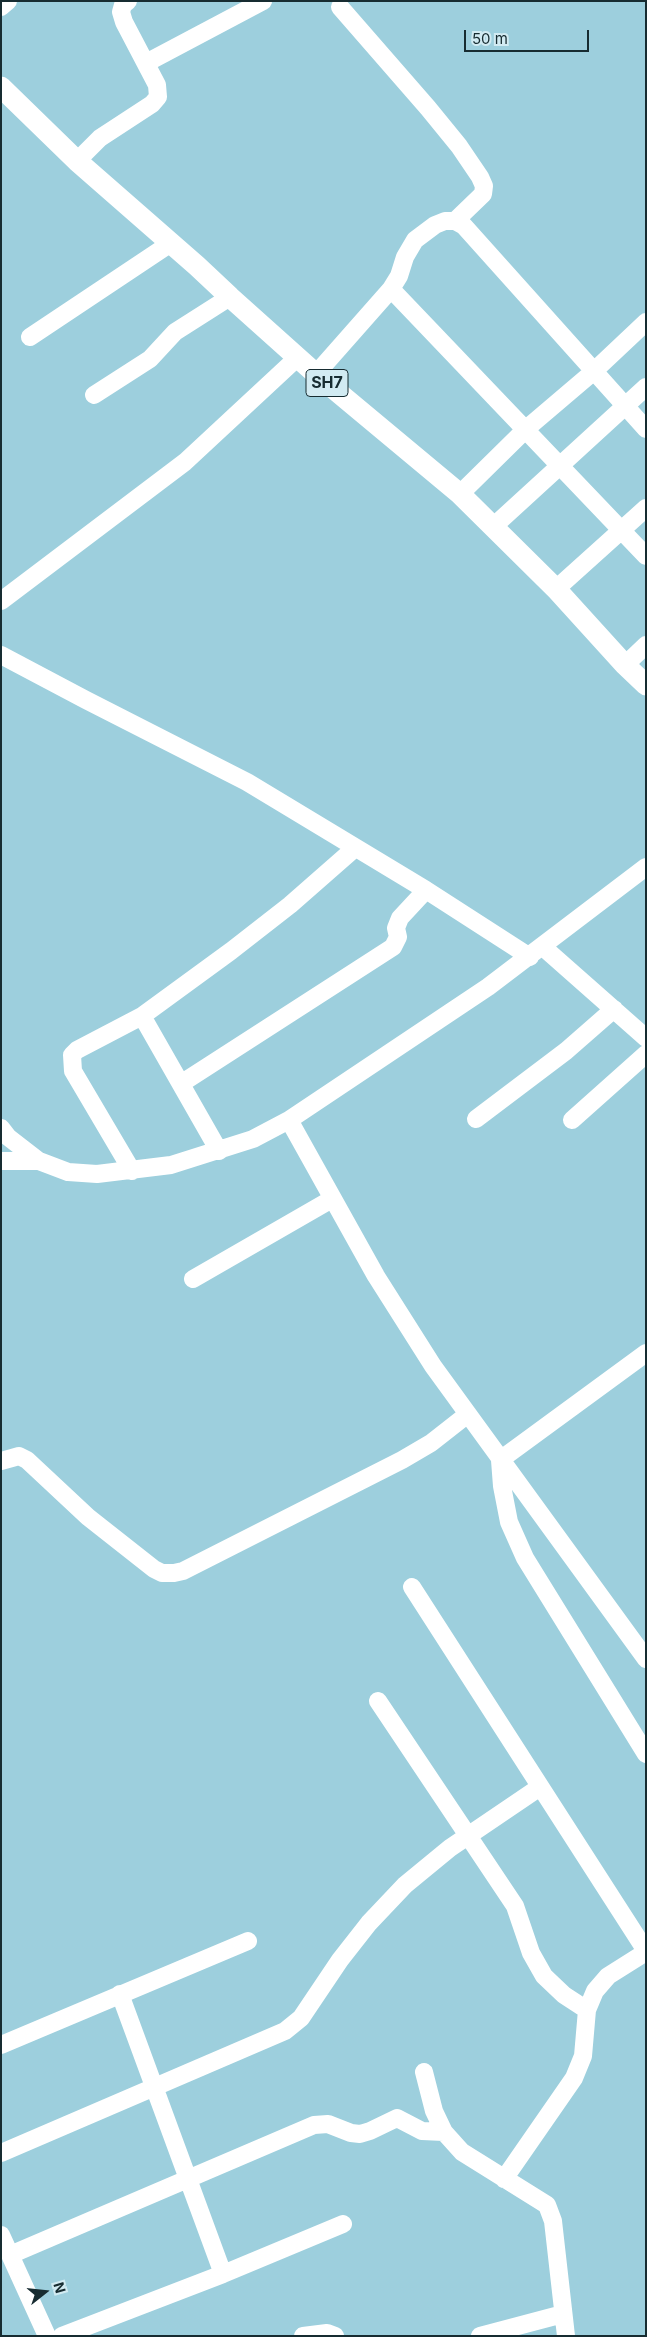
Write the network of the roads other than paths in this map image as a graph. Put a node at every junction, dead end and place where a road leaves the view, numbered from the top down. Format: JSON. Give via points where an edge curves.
{"nodes":[{"id":1,"x":8,"y":1,"type":"edge"},
{"id":2,"x":128,"y":1,"type":"edge"},
{"id":3,"x":263,"y":1,"type":"edge"},
{"id":4,"x":1,"y":7,"type":"edge"},
{"id":5,"x":340,"y":7,"type":"dead end"},
{"id":6,"x":146,"y":63,"type":"junction"},
{"id":7,"x":1,"y":87,"type":"edge"},
{"id":8,"x":77,"y":161,"type":"junction"},
{"id":9,"x":455,"y":221,"type":"junction"},
{"id":10,"x":171,"y":243,"type":"junction"},
{"id":11,"x":391,"y":289,"type":"junction"},
{"id":12,"x":230,"y":297,"type":"junction"},
{"id":13,"x":646,"y":322,"type":"edge"},
{"id":14,"x":30,"y":337,"type":"dead end"},
{"id":15,"x":298,"y":357,"type":"junction"},
{"id":16,"x":593,"y":372,"type":"junction"},
{"id":17,"x":316,"y":374,"type":"junction"},
{"id":18,"x":646,"y":387,"type":"edge"},
{"id":19,"x":94,"y":395,"type":"dead end"},
{"id":20,"x":624,"y":406,"type":"junction"},
{"id":21,"x":646,"y":429,"type":"edge"},
{"id":22,"x":526,"y":430,"type":"junction"},
{"id":23,"x":560,"y":466,"type":"junction"},
{"id":24,"x":460,"y":494,"type":"junction"},
{"id":25,"x":646,"y":508,"type":"edge"},
{"id":26,"x":494,"y":526,"type":"junction"},
{"id":27,"x":622,"y":530,"type":"junction"},
{"id":28,"x":646,"y":556,"type":"edge"},
{"id":29,"x":556,"y":589,"type":"junction"},
{"id":30,"x":1,"y":601,"type":"edge"},
{"id":31,"x":646,"y":646,"type":"edge"},
{"id":32,"x":1,"y":654,"type":"edge"},
{"id":33,"x":625,"y":665,"type":"junction"},
{"id":34,"x":646,"y":685,"type":"edge"},
{"id":35,"x":356,"y":848,"type":"junction"},
{"id":36,"x":644,"y":872,"type":"edge"},
{"id":37,"x":426,"y":890,"type":"junction"},
{"id":38,"x":536,"y":952,"type":"junction"},
{"id":39,"x":614,"y":1009,"type":"junction"},
{"id":40,"x":142,"y":1016,"type":"junction"},
{"id":41,"x":646,"y":1038,"type":"edge"},
{"id":42,"x":646,"y":1054,"type":"edge"},
{"id":43,"x":182,"y":1083,"type":"junction"},
{"id":44,"x":476,"y":1119,"type":"dead end"},
{"id":45,"x":289,"y":1120,"type":"junction"},
{"id":46,"x":572,"y":1120,"type":"dead end"},
{"id":47,"x":1,"y":1128,"type":"edge"},
{"id":48,"x":219,"y":1151,"type":"junction"},
{"id":49,"x":1,"y":1161,"type":"edge"},
{"id":50,"x":39,"y":1161,"type":"junction"},
{"id":51,"x":132,"y":1171,"type":"junction"},
{"id":52,"x":332,"y":1199,"type":"junction"},
{"id":53,"x":193,"y":1279,"type":"dead end"},
{"id":54,"x":646,"y":1353,"type":"edge"},
{"id":55,"x":468,"y":1414,"type":"junction"},
{"id":56,"x":1,"y":1460,"type":"edge"},
{"id":57,"x":500,"y":1460,"type":"junction"},
{"id":58,"x":412,"y":1587,"type":"dead end"},
{"id":59,"x":646,"y":1659,"type":"edge"},
{"id":60,"x":378,"y":1701,"type":"dead end"},
{"id":61,"x":643,"y":1744,"type":"edge"},
{"id":62,"x":540,"y":1786,"type":"junction"},
{"id":63,"x":468,"y":1836,"type":"junction"},
{"id":64,"x":248,"y":1941,"type":"dead end"},
{"id":65,"x":646,"y":1952,"type":"edge"},
{"id":66,"x":120,"y":1994,"type":"junction"},
{"id":67,"x":587,"y":2010,"type":"junction"},
{"id":68,"x":1,"y":2045,"type":"edge"},
{"id":69,"x":424,"y":2072,"type":"dead end"},
{"id":70,"x":154,"y":2087,"type":"junction"},
{"id":71,"x":444,"y":2132,"type":"junction"},
{"id":72,"x":1,"y":2153,"type":"edge"},
{"id":73,"x":189,"y":2180,"type":"junction"},
{"id":74,"x":504,"y":2180,"type":"junction"},
{"id":75,"x":343,"y":2224,"type":"dead end"},
{"id":76,"x":1,"y":2235,"type":"edge"},
{"id":77,"x":10,"y":2255,"type":"junction"},
{"id":78,"x":223,"y":2274,"type":"junction"},
{"id":79,"x":563,"y":2314,"type":"junction"},
{"id":80,"x":46,"y":2336,"type":"edge"},
{"id":81,"x":62,"y":2336,"type":"edge"},
{"id":82,"x":303,"y":2336,"type":"edge"},
{"id":83,"x":335,"y":2336,"type":"edge"},
{"id":84,"x":480,"y":2336,"type":"edge"},
{"id":85,"x":566,"y":2336,"type":"edge"}],
"edges":[{"from":1,"to":4,"type":"street"},
{"from":2,"to":6,"type":"street","via":[[123,6],[122,17]]},
{"from":3,"to":6,"type":"street"},
{"from":5,"to":9,"type":"street","via":[[428,108],[480,177],[484,194]]},
{"from":6,"to":8,"type":"street","via":[[157,85],[158,98],[100,138]]},
{"from":7,"to":8,"type":"main road","number":"SH7"},
{"from":8,"to":10,"type":"main road","number":"SH7"},
{"from":9,"to":11,"type":"street","via":[[435,225],[416,240]]},
{"from":9,"to":16,"type":"street","via":[[464,226]]},
{"from":10,"to":12,"type":"main road","number":"SH7"},
{"from":10,"to":14,"type":"street"},
{"from":11,"to":17,"type":"street"},
{"from":11,"to":22,"type":"street"},
{"from":12,"to":15,"type":"main road","number":"SH7"},
{"from":12,"to":19,"type":"street","via":[[174,332],[150,359]]},
{"from":13,"to":16,"type":"street"},
{"from":15,"to":17,"type":"main road","number":"SH7"},
{"from":15,"to":30,"type":"street","via":[[185,462]]},
{"from":16,"to":20,"type":"street"},
{"from":16,"to":22,"type":"street"},
{"from":17,"to":24,"type":"main road","number":"SH7"},
{"from":18,"to":20,"type":"street"},
{"from":20,"to":21,"type":"street"},
{"from":20,"to":23,"type":"street"},
{"from":22,"to":23,"type":"street"},
{"from":22,"to":24,"type":"street"},
{"from":23,"to":26,"type":"street"},
{"from":23,"to":27,"type":"street"},
{"from":24,"to":26,"type":"main road","number":"SH7"},
{"from":25,"to":27,"type":"street"},
{"from":26,"to":29,"type":"main road","number":"SH7"},
{"from":27,"to":28,"type":"street"},
{"from":27,"to":29,"type":"street"},
{"from":29,"to":33,"type":"main road","number":"SH7"},
{"from":31,"to":33,"type":"street"},
{"from":32,"to":35,"type":"street","via":[[247,782]]},
{"from":33,"to":34,"type":"main road","number":"SH7"},
{"from":35,"to":37,"type":"street"},
{"from":35,"to":40,"type":"street","via":[[290,906]]},
{"from":36,"to":38,"type":"street"},
{"from":37,"to":38,"type":"street"},
{"from":37,"to":43,"type":"street","via":[[400,918],[396,928],[398,937],[393,947]]},
{"from":38,"to":39,"type":"street"},
{"from":38,"to":45,"type":"street"},
{"from":39,"to":41,"type":"street"},
{"from":39,"to":44,"type":"street","via":[[566,1051]]},
{"from":40,"to":43,"type":"street"},
{"from":40,"to":51,"type":"street","via":[[77,1050],[71,1062],[73,1071]]},
{"from":42,"to":46,"type":"street"},
{"from":43,"to":48,"type":"street"},
{"from":45,"to":48,"type":"street","via":[[253,1139]]},
{"from":45,"to":52,"type":"street"},
{"from":47,"to":50,"type":"street"},
{"from":48,"to":51,"type":"street"},
{"from":49,"to":50,"type":"street"},
{"from":50,"to":51,"type":"street","via":[[68,1172]]},
{"from":52,"to":53,"type":"street"},
{"from":52,"to":55,"type":"street","via":[[376,1276]]},
{"from":54,"to":57,"type":"street"},
{"from":55,"to":56,"type":"street","via":[[402,1460],[174,1573],[154,1569],[88,1517],[27,1460],[19,1456]]},
{"from":55,"to":57,"type":"street"},
{"from":57,"to":59,"type":"street"},
{"from":57,"to":61,"type":"street","via":[[509,1522],[525,1558]]},
{"from":58,"to":62,"type":"street"},
{"from":60,"to":63,"type":"street"},
{"from":62,"to":63,"type":"street"},
{"from":62,"to":65,"type":"street"},
{"from":63,"to":67,"type":"street","via":[[515,1906],[531,1953],[544,1976]]},
{"from":63,"to":70,"type":"street","via":[[405,1885],[369,1923],[301,2018],[285,2031]]},
{"from":64,"to":66,"type":"street"},
{"from":65,"to":67,"type":"street","via":[[608,1976],[595,1990]]},
{"from":66,"to":68,"type":"street"},
{"from":66,"to":70,"type":"street"},
{"from":67,"to":74,"type":"street","via":[[583,2056],[574,2078]]},
{"from":69,"to":71,"type":"street","via":[[434,2111]]},
{"from":70,"to":72,"type":"street"},
{"from":70,"to":73,"type":"street"},
{"from":71,"to":73,"type":"street","via":[[422,2131],[397,2118],[360,2134],[328,2124],[314,2125]]},
{"from":71,"to":74,"type":"street","via":[[462,2152]]},
{"from":73,"to":77,"type":"street"},
{"from":73,"to":78,"type":"street"},
{"from":74,"to":79,"type":"street","via":[[547,2205],[553,2221]]},
{"from":75,"to":78,"type":"street"},
{"from":76,"to":77,"type":"street"},
{"from":77,"to":80,"type":"street"},
{"from":78,"to":81,"type":"street"},
{"from":79,"to":84,"type":"street"},
{"from":79,"to":85,"type":"street"},
{"from":82,"to":83,"type":"street","via":[[327,2333]]}]}
